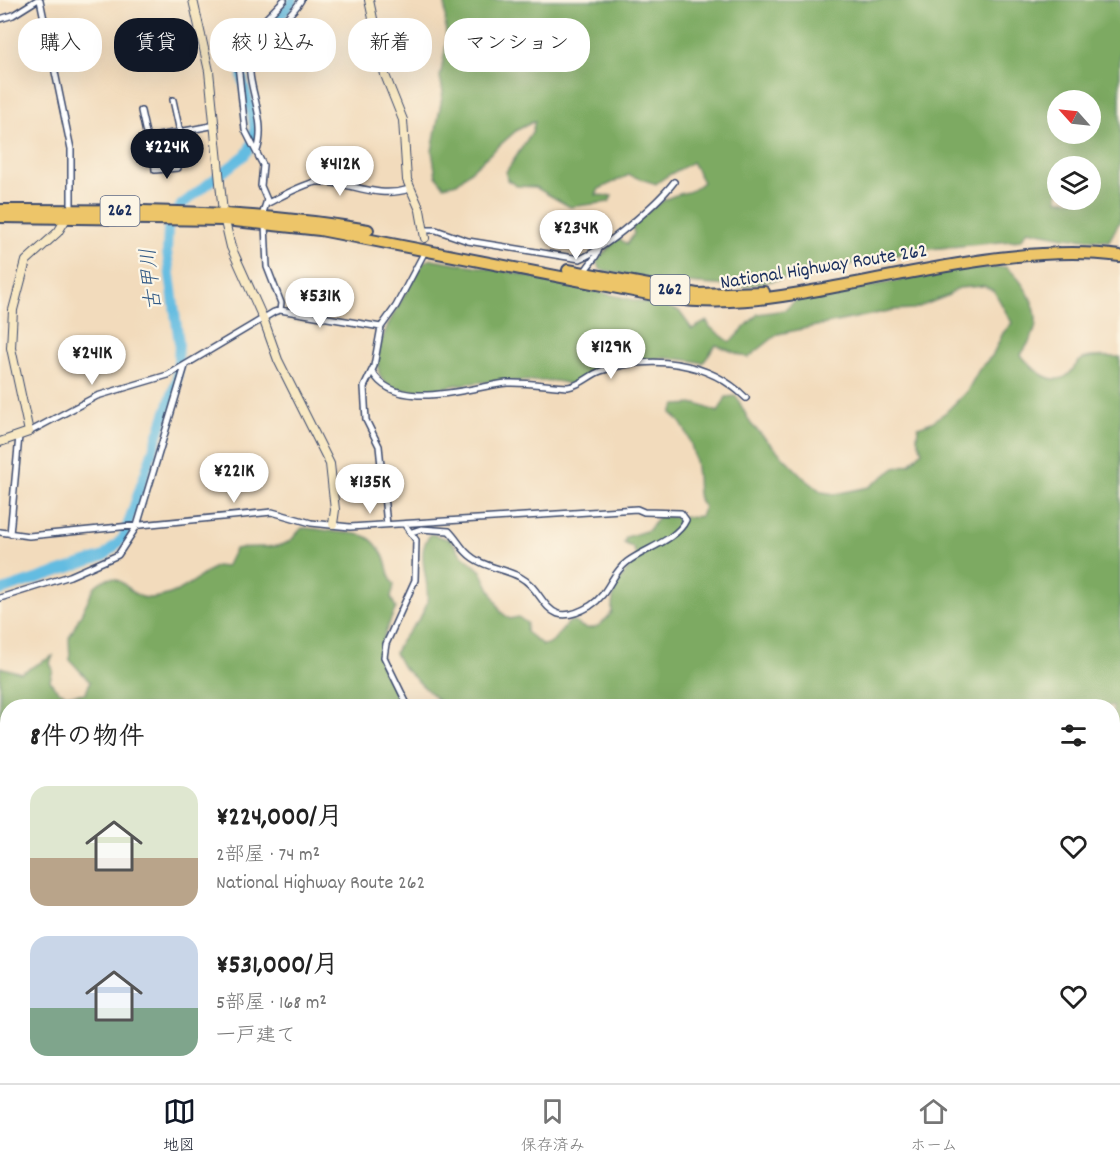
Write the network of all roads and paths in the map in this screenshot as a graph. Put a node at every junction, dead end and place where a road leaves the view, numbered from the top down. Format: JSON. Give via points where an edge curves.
{"nodes":[{"id":1,"x":39,"y":0,"type":"edge"},
{"id":2,"x":193,"y":0,"type":"edge"},
{"id":3,"x":284,"y":0,"type":"edge"},
{"id":4,"x":301,"y":0,"type":"edge"},
{"id":5,"x":369,"y":0,"type":"edge"},
{"id":6,"x":3,"y":18,"type":"edge"},
{"id":7,"x":173,"y":100,"type":"dead end"},
{"id":8,"x":141,"y":111,"type":"dead end"},
{"id":9,"x":216,"y":124,"type":"junction"},
{"id":10,"x":178,"y":133,"type":"junction"},
{"id":11,"x":152,"y":137,"type":"junction"},
{"id":12,"x":257,"y":150,"type":"junction"},
{"id":13,"x":674,"y":182,"type":"dead end"},
{"id":14,"x":410,"y":189,"type":"junction"},
{"id":15,"x":266,"y":204,"type":"junction"},
{"id":16,"x":0,"y":210,"type":"edge"},
{"id":17,"x":69,"y":214,"type":"junction"},
{"id":18,"x":0,"y":217,"type":"edge"},
{"id":19,"x":224,"y":217,"type":"junction"},
{"id":20,"x":263,"y":220,"type":"junction"},
{"id":21,"x":425,"y":234,"type":"joint"},
{"id":22,"x":599,"y":248,"type":"junction"},
{"id":23,"x":1120,"y":249,"type":"edge"},
{"id":24,"x":423,"y":255,"type":"dead end"},
{"id":25,"x":1120,"y":256,"type":"edge"},
{"id":26,"x":583,"y":276,"type":"junction"},
{"id":27,"x":280,"y":310,"type":"junction"},
{"id":28,"x":263,"y":318,"type":"junction"},
{"id":29,"x":381,"y":327,"type":"junction"},
{"id":30,"x":184,"y":367,"type":"junction"},
{"id":31,"x":372,"y":371,"type":"junction"},
{"id":32,"x":746,"y":398,"type":"dead end"},
{"id":33,"x":29,"y":432,"type":"junction"},
{"id":34,"x":19,"y":436,"type":"junction"},
{"id":35,"x":0,"y":442,"type":"edge"},
{"id":36,"x":333,"y":524,"type":"junction"},
{"id":37,"x":387,"y":525,"type":"junction"},
{"id":38,"x":405,"y":525,"type":"junction"},
{"id":39,"x":136,"y":526,"type":"junction"},
{"id":40,"x":0,"y":532,"type":"edge"},
{"id":41,"x":412,"y":532,"type":"junction"},
{"id":42,"x":10,"y":534,"type":"junction"},
{"id":43,"x":0,"y":598,"type":"edge"},
{"id":44,"x":405,"y":699,"type":"edge"}],
"edges":[{"from":1,"to":6,"type":"street"},
{"from":1,"to":17,"type":"street","via":[[71,149]]},
{"from":2,"to":9,"type":"street"},
{"from":3,"to":12,"type":"street","via":[[240,46],[237,55],[245,130]]},
{"from":4,"to":12,"type":"street","via":[[249,59],[260,129]]},
{"from":5,"to":14,"type":"street","via":[[381,62],[406,133]]},
{"from":7,"to":10,"type":"street"},
{"from":8,"to":11,"type":"street","via":[[147,138]]},
{"from":9,"to":10,"type":"street"},
{"from":9,"to":19,"type":"street"},
{"from":10,"to":11,"type":"street"},
{"from":10,"to":11,"type":"street","via":[[178,168],[155,170]]},
{"from":12,"to":15,"type":"street","via":[[263,165],[261,186]]},
{"from":13,"to":22,"type":"street","via":[[664,195]]},
{"from":14,"to":15,"type":"street","via":[[384,192],[316,182]]},
{"from":14,"to":21,"type":"street"},
{"from":15,"to":20,"type":"street"},
{"from":16,"to":17,"type":"highway","name":"National Highway Route 262","number":"262"},
{"from":17,"to":18,"type":"highway","name":"National Highway Route 262","number":"262"},
{"from":17,"to":19,"type":"highway","name":"National Highway Route 262","number":"262"},
{"from":17,"to":33,"type":"street","via":[[58,232],[26,261],[14,310],[11,348]]},
{"from":19,"to":20,"type":"highway","name":"National Highway Route 262","number":"262"},
{"from":19,"to":28,"type":"street","via":[[234,258]]},
{"from":20,"to":26,"type":"highway","name":"National Highway Route 262","number":"262","via":[[369,230]]},
{"from":20,"to":27,"type":"street","via":[[267,267]]},
{"from":21,"to":22,"type":"street","via":[[574,260]]},
{"from":22,"to":26,"type":"street"},
{"from":23,"to":26,"type":"highway","name":"National Highway Route 262","number":"262","via":[[1070,246],[1015,250],[736,294],[675,291]]},
{"from":24,"to":29,"type":"street"},
{"from":25,"to":26,"type":"highway","name":"National Highway Route 262","number":"262","via":[[1023,256],[709,304]]},
{"from":27,"to":28,"type":"street"},
{"from":27,"to":29,"type":"street"},
{"from":28,"to":30,"type":"street"},
{"from":28,"to":36,"type":"street","via":[[278,360],[330,464]]},
{"from":29,"to":31,"type":"street"},
{"from":30,"to":33,"type":"street","via":[[97,396]]},
{"from":30,"to":39,"type":"street"},
{"from":31,"to":32,"type":"street","via":[[394,393],[418,395],[507,383],[577,386],[594,374],[626,364],[669,363],[706,370]]},
{"from":31,"to":37,"type":"street","via":[[364,387],[365,408],[369,428],[380,446]]},
{"from":33,"to":34,"type":"street"},
{"from":34,"to":35,"type":"street"},
{"from":34,"to":42,"type":"street"},
{"from":36,"to":37,"type":"street"},
{"from":36,"to":39,"type":"street","via":[[311,523],[272,512]]},
{"from":37,"to":38,"type":"street"},
{"from":38,"to":41,"type":"street"},
{"from":38,"to":41,"type":"street","via":[[637,509],[681,513],[686,520],[673,534],[623,565],[601,598],[569,614],[549,609],[522,578],[473,557],[449,531]]},
{"from":39,"to":42,"type":"street","via":[[29,536]]},
{"from":39,"to":43,"type":"street","via":[[113,559]]},
{"from":40,"to":42,"type":"street"},
{"from":41,"to":44,"type":"street","via":[[416,540],[415,580],[384,657]]}]}
